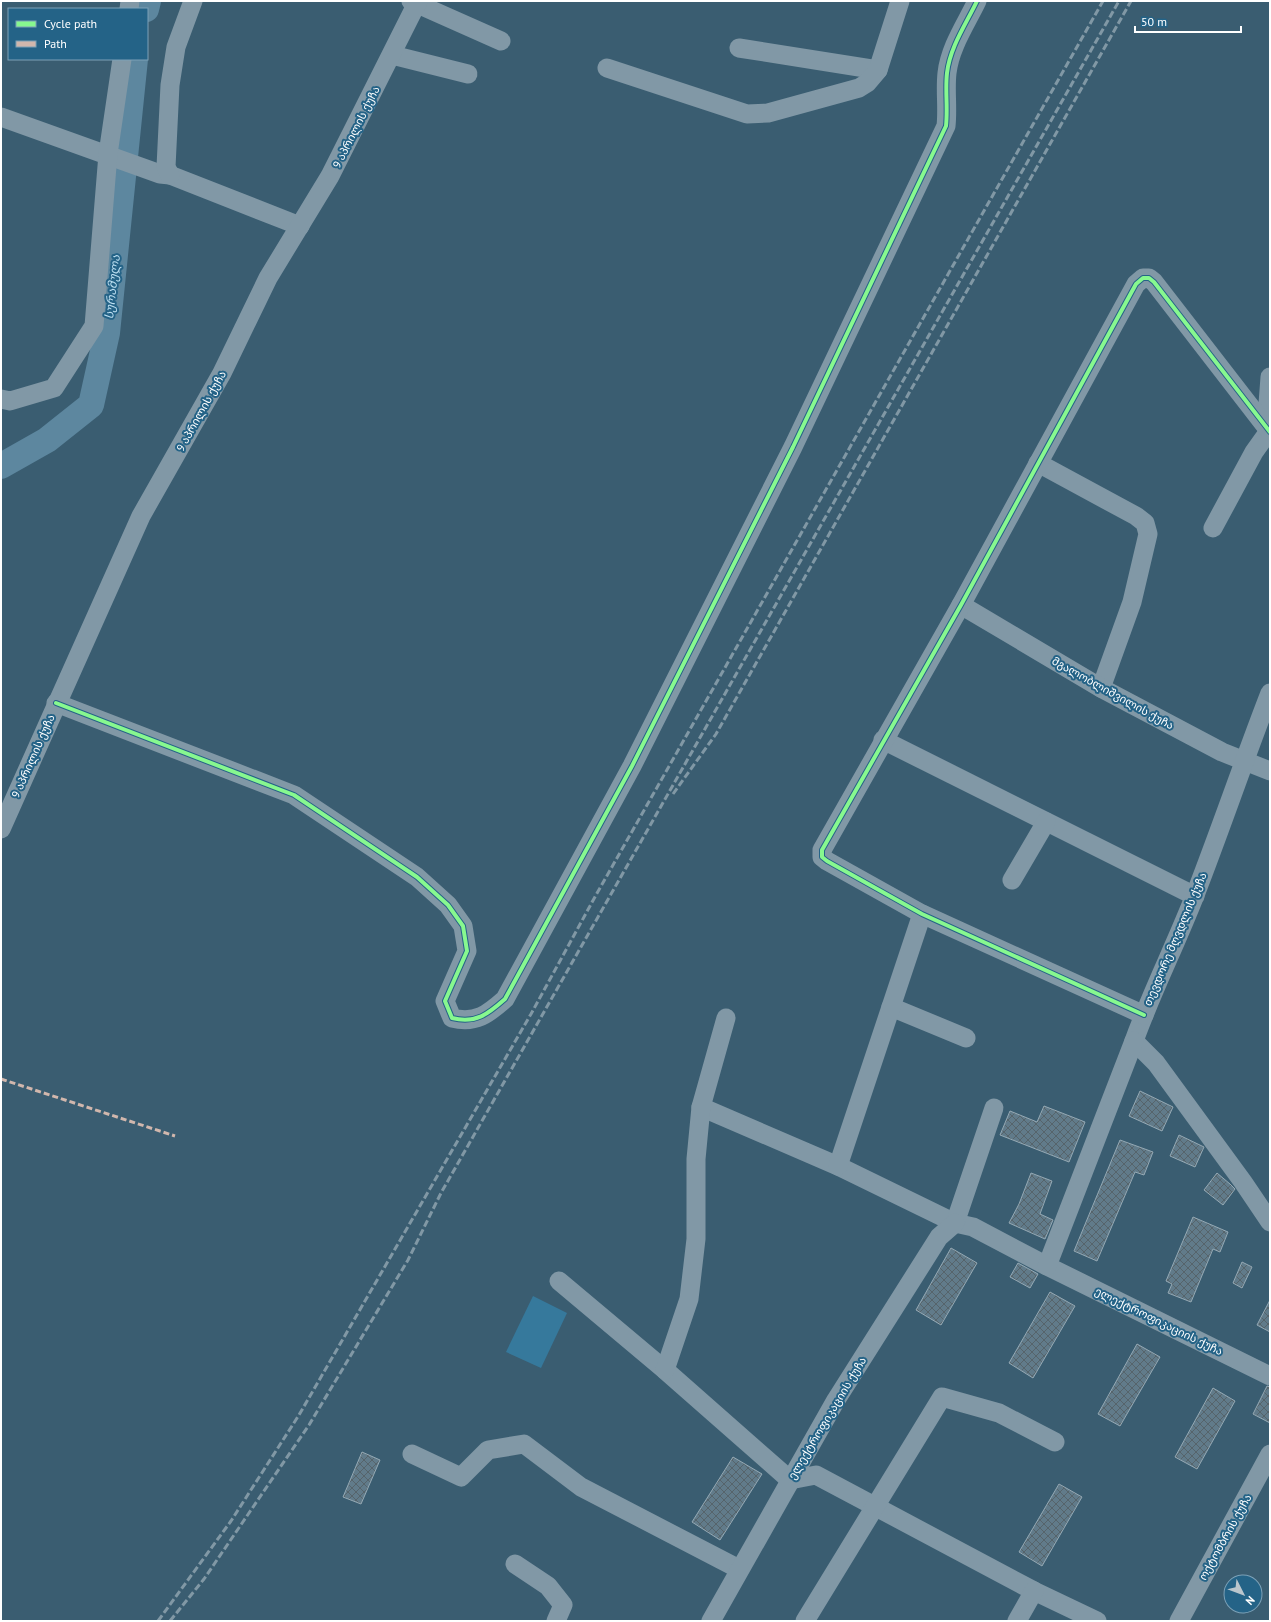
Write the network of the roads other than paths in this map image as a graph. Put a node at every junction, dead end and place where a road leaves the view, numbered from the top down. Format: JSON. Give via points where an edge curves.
{"nodes":[{"id":1,"x":193,"y":1,"type":"edge"},
{"id":2,"x":900,"y":1,"type":"edge"},
{"id":3,"x":977,"y":1,"type":"edge"},
{"id":4,"x":415,"y":2,"type":"edge"},
{"id":5,"x":501,"y":40,"type":"dead end"},
{"id":6,"x":739,"y":48,"type":"dead end"},
{"id":7,"x":392,"y":55,"type":"junction"},
{"id":8,"x":122,"y":60,"type":"edge"},
{"id":9,"x":607,"y":68,"type":"dead end"},
{"id":10,"x":878,"y":70,"type":"junction"},
{"id":11,"x":468,"y":74,"type":"dead end"},
{"id":12,"x":1,"y":116,"type":"edge"},
{"id":13,"x":108,"y":154,"type":"junction"},
{"id":14,"x":165,"y":175,"type":"junction"},
{"id":15,"x":300,"y":226,"type":"junction"},
{"id":16,"x":1270,"y":377,"type":"edge"},
{"id":17,"x":1,"y":399,"type":"edge"},
{"id":18,"x":1269,"y":432,"type":"edge"},
{"id":19,"x":1038,"y":463,"type":"junction"},
{"id":20,"x":1213,"y":528,"type":"dead end"},
{"id":21,"x":961,"y":605,"type":"junction"},
{"id":22,"x":1101,"y":688,"type":"junction"},
{"id":23,"x":1270,"y":693,"type":"edge"},
{"id":24,"x":56,"y":703,"type":"junction"},
{"id":25,"x":883,"y":740,"type":"junction"},
{"id":26,"x":1244,"y":760,"type":"junction"},
{"id":27,"x":1270,"y":771,"type":"edge"},
{"id":28,"x":1046,"y":822,"type":"junction"},
{"id":29,"x":1,"y":829,"type":"edge"},
{"id":30,"x":1012,"y":880,"type":"dead end"},
{"id":31,"x":1195,"y":896,"type":"junction"},
{"id":32,"x":922,"y":914,"type":"junction"},
{"id":33,"x":891,"y":1007,"type":"junction"},
{"id":34,"x":1144,"y":1015,"type":"junction"},
{"id":35,"x":726,"y":1018,"type":"dead end"},
{"id":36,"x":966,"y":1038,"type":"dead end"},
{"id":37,"x":1134,"y":1041,"type":"junction"},
{"id":38,"x":701,"y":1107,"type":"junction"},
{"id":39,"x":994,"y":1108,"type":"dead end"},
{"id":40,"x":838,"y":1166,"type":"junction"},
{"id":41,"x":1270,"y":1222,"type":"edge"},
{"id":42,"x":955,"y":1224,"type":"junction"},
{"id":43,"x":1048,"y":1266,"type":"junction"},
{"id":44,"x":559,"y":1281,"type":"dead end"},
{"id":45,"x":665,"y":1370,"type":"junction"},
{"id":46,"x":1270,"y":1376,"type":"edge"},
{"id":47,"x":1054,"y":1442,"type":"dead end"},
{"id":48,"x":412,"y":1454,"type":"dead end"},
{"id":49,"x":1270,"y":1454,"type":"edge"},
{"id":50,"x":790,"y":1480,"type":"junction"},
{"id":51,"x":875,"y":1505,"type":"junction"},
{"id":52,"x":515,"y":1564,"type":"dead end"},
{"id":53,"x":739,"y":1569,"type":"junction"},
{"id":54,"x":1034,"y":1591,"type":"junction"},
{"id":55,"x":556,"y":1621,"type":"edge"},
{"id":56,"x":711,"y":1621,"type":"edge"},
{"id":57,"x":805,"y":1621,"type":"edge"},
{"id":58,"x":1017,"y":1621,"type":"edge"},
{"id":59,"x":1097,"y":1621,"type":"edge"},
{"id":60,"x":1179,"y":1621,"type":"edge"}],
"edges":[{"from":1,"to":14,"type":"street","via":[[176,47],[170,85]]},
{"from":2,"to":10,"type":"street"},
{"from":3,"to":24,"type":"street","via":[[951,56],[947,74],[946,126],[793,447],[632,766],[505,999],[487,1015],[464,1021],[452,1018],[445,1001],[467,951],[463,926],[448,905],[417,877],[294,795]]},
{"from":4,"to":5,"type":"street"},
{"from":4,"to":7,"type":"street","name":"9 აპრილის ქუჩა"},
{"from":6,"to":10,"type":"street"},
{"from":7,"to":11,"type":"street"},
{"from":7,"to":15,"type":"street","name":"9 აპრილის ქუჩა","via":[[330,176]]},
{"from":8,"to":13,"type":"street"},
{"from":9,"to":10,"type":"street","via":[[747,114],[758,115],[859,88]]},
{"from":12,"to":13,"type":"street"},
{"from":13,"to":14,"type":"street"},
{"from":13,"to":17,"type":"street","via":[[94,326],[54,388],[10,401]]},
{"from":14,"to":15,"type":"street"},
{"from":15,"to":24,"type":"street","name":"9 აპრილის ქუჩა","via":[[268,278],[222,374],[141,516]]},
{"from":16,"to":18,"type":"street"},
{"from":18,"to":19,"type":"street","via":[[1154,282],[1149,278],[1143,278],[1136,284]]},
{"from":18,"to":20,"type":"street","via":[[1254,452]]},
{"from":19,"to":21,"type":"street"},
{"from":19,"to":22,"type":"street","via":[[1145,523],[1148,534],[1132,602]]},
{"from":21,"to":22,"type":"street","name":"მგალობლიშვილის ქუჩა"},
{"from":21,"to":25,"type":"street"},
{"from":22,"to":26,"type":"street","name":"მგალობლიშვილის ქუჩა","via":[[1222,752]]},
{"from":23,"to":26,"type":"street","name":"თევდორე მღვდლის ქუჩა"},
{"from":24,"to":29,"type":"street","name":"9 აპრილის ქუჩა"},
{"from":25,"to":28,"type":"street"},
{"from":25,"to":32,"type":"street","via":[[822,850],[822,857]]},
{"from":26,"to":27,"type":"street","name":"მგალობლიშვილის ქუჩა"},
{"from":26,"to":31,"type":"street","name":"თევდორე მღვდლის ქუჩა"},
{"from":28,"to":30,"type":"street"},
{"from":28,"to":31,"type":"street"},
{"from":31,"to":34,"type":"street","name":"თევდორე მღვდლის ქუჩა"},
{"from":32,"to":33,"type":"street"},
{"from":32,"to":34,"type":"street"},
{"from":33,"to":36,"type":"street"},
{"from":33,"to":40,"type":"street"},
{"from":34,"to":37,"type":"street","name":"თევდორე მღვდლის ქუჩა"},
{"from":35,"to":38,"type":"street"},
{"from":37,"to":41,"type":"street","via":[[1156,1063]]},
{"from":37,"to":43,"type":"street"},
{"from":38,"to":40,"type":"street","name":"ელექტროფიკაციის ქუჩა"},
{"from":38,"to":45,"type":"street","via":[[696,1158],[696,1239],[689,1299]]},
{"from":39,"to":42,"type":"street"},
{"from":40,"to":42,"type":"street","name":"ელექტროფიკაციის ქუჩა"},
{"from":42,"to":43,"type":"street","name":"ელექტროფიკაციის ქუჩა","via":[[973,1227]]},
{"from":42,"to":50,"type":"street","name":"ელექტროფიკაციის ქუჩა","via":[[939,1237],[836,1400]]},
{"from":43,"to":46,"type":"street","name":"ელექტროფიკაციის ქუჩა"},
{"from":44,"to":45,"type":"street"},
{"from":45,"to":50,"type":"street"},
{"from":47,"to":51,"type":"street","via":[[999,1413],[942,1397]]},
{"from":48,"to":53,"type":"street","via":[[462,1477],[488,1450],[524,1444],[581,1487]]},
{"from":49,"to":60,"type":"street","name":"ოქტომბრის ქუჩა"},
{"from":50,"to":51,"type":"street","via":[[816,1475]]},
{"from":50,"to":53,"type":"street","name":"ელექტროფიკაციის ქუჩა"},
{"from":51,"to":54,"type":"street"},
{"from":51,"to":57,"type":"street"},
{"from":52,"to":55,"type":"street","via":[[548,1586],[563,1605]]},
{"from":53,"to":56,"type":"street","name":"ელექტროფიკაციის ქუჩა"},
{"from":54,"to":58,"type":"street"},
{"from":54,"to":59,"type":"street"}]}
